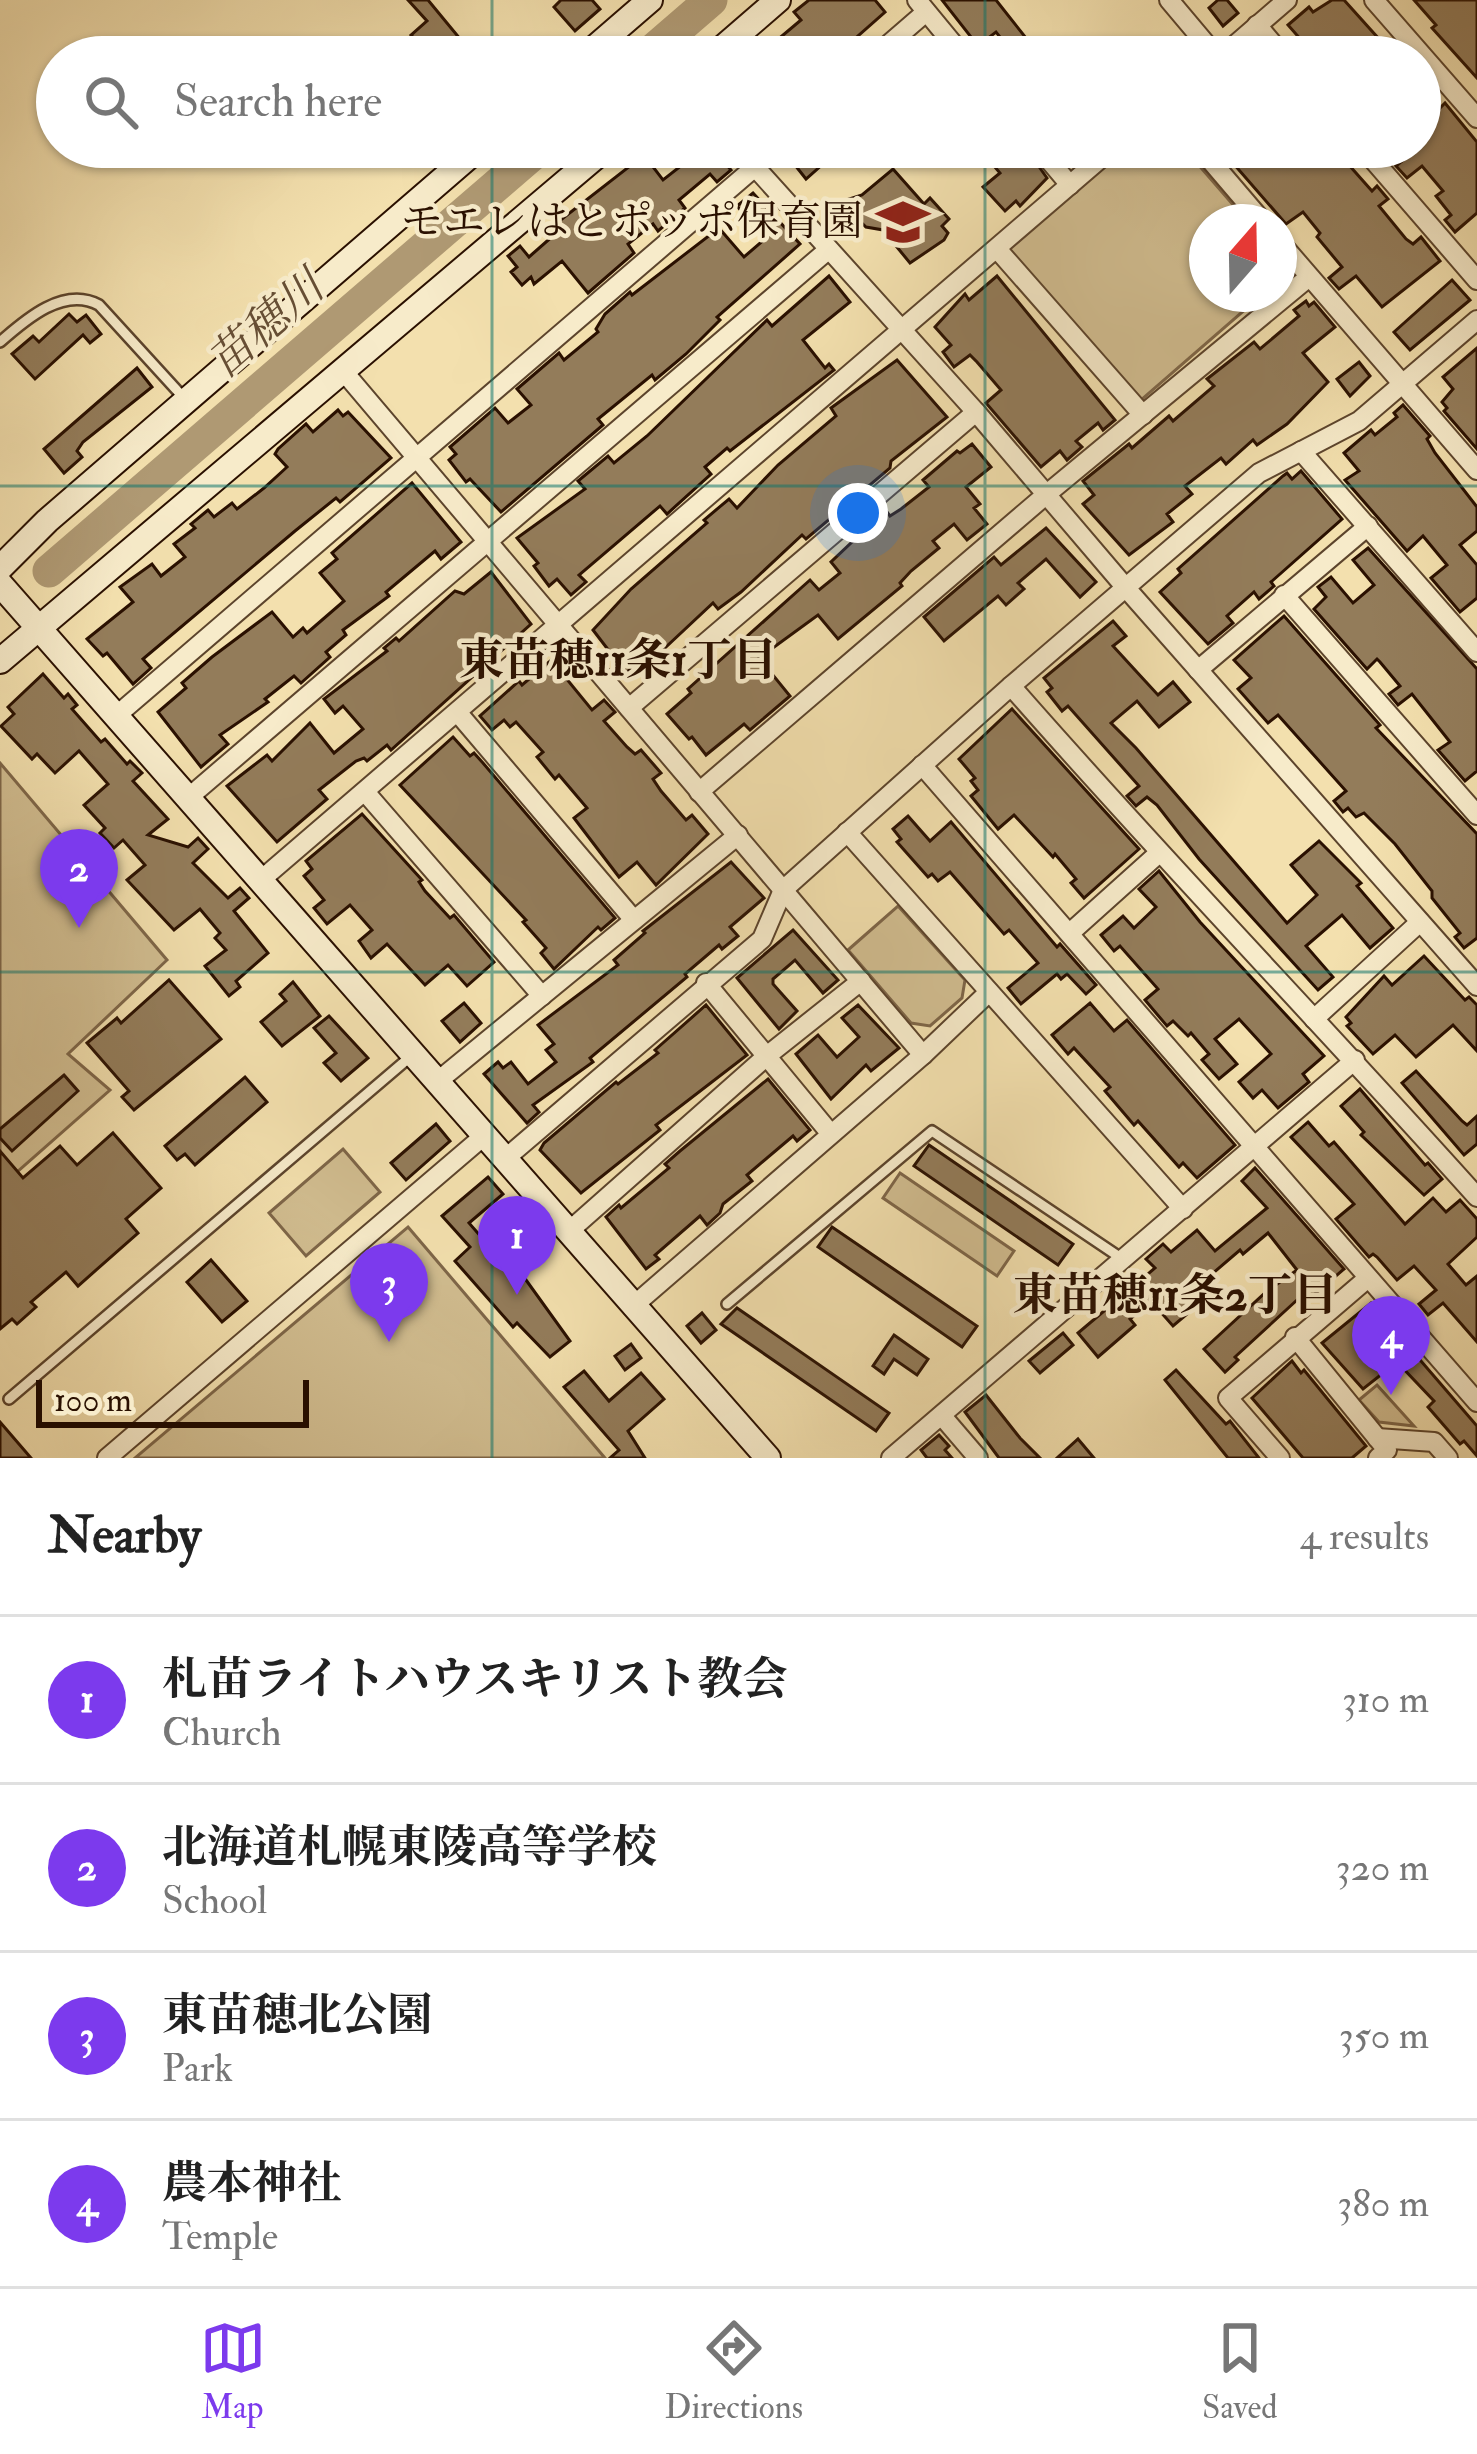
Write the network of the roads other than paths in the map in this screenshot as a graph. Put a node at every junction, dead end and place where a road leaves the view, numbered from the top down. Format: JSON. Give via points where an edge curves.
{"nodes":[{"id":1,"x":650,"y":0,"type":"edge"},
{"id":2,"x":778,"y":0,"type":"edge"},
{"id":3,"x":1169,"y":0,"type":"edge"},
{"id":4,"x":1287,"y":0,"type":"edge"},
{"id":5,"x":1374,"y":0,"type":"edge"},
{"id":6,"x":921,"y":6,"type":"edge"},
{"id":7,"x":1257,"y":26,"type":"junction"},
{"id":8,"x":608,"y":36,"type":"edge"},
{"id":9,"x":736,"y":36,"type":"edge"},
{"id":10,"x":893,"y":36,"type":"edge"},
{"id":11,"x":946,"y":36,"type":"edge"},
{"id":12,"x":1201,"y":36,"type":"edge"},
{"id":13,"x":1245,"y":36,"type":"edge"},
{"id":14,"x":1266,"y":36,"type":"edge"},
{"id":15,"x":1405,"y":36,"type":"edge"},
{"id":16,"x":1441,"y":77,"type":"edge"},
{"id":17,"x":1477,"y":118,"type":"edge"},
{"id":18,"x":456,"y":168,"type":"edge"},
{"id":19,"x":582,"y":168,"type":"edge"},
{"id":20,"x":750,"y":168,"type":"edge"},
{"id":21,"x":756,"y":168,"type":"edge"},
{"id":22,"x":1056,"y":168,"type":"edge"},
{"id":23,"x":1090,"y":168,"type":"edge"},
{"id":24,"x":1217,"y":168,"type":"edge"},
{"id":25,"x":1380,"y":168,"type":"edge"},
{"id":26,"x":1070,"y":185,"type":"junction"},
{"id":27,"x":1248,"y":204,"type":"edge"},
{"id":28,"x":827,"y":250,"type":"junction"},
{"id":29,"x":998,"y":250,"type":"junction"},
{"id":30,"x":1297,"y":262,"type":"edge"},
{"id":31,"x":1310,"y":277,"type":"junction"},
{"id":32,"x":1477,"y":280,"type":"edge"},
{"id":33,"x":1477,"y":320,"type":"edge"},
{"id":34,"x":902,"y":329,"type":"junction"},
{"id":35,"x":0,"y":342,"type":"edge"},
{"id":36,"x":344,"y":372,"type":"junction"},
{"id":37,"x":1402,"y":383,"type":"junction"},
{"id":38,"x":186,"y":401,"type":"junction"},
{"id":39,"x":976,"y":412,"type":"junction"},
{"id":40,"x":1143,"y":415,"type":"junction"},
{"id":41,"x":1301,"y":451,"type":"junction"},
{"id":42,"x":417,"y":457,"type":"junction"},
{"id":43,"x":1477,"y":470,"type":"edge"},
{"id":44,"x":1048,"y":493,"type":"junction"},
{"id":45,"x":1368,"y":526,"type":"junction"},
{"id":46,"x":489,"y":542,"type":"junction"},
{"id":47,"x":0,"y":568,"type":"edge"},
{"id":48,"x":0,"y":584,"type":"edge"},
{"id":49,"x":1126,"y":588,"type":"junction"},
{"id":50,"x":1284,"y":596,"type":"junction"},
{"id":51,"x":559,"y":626,"type":"junction"},
{"id":52,"x":38,"y":627,"type":"junction"},
{"id":53,"x":1474,"y":641,"type":"edge"},
{"id":54,"x":0,"y":662,"type":"edge"},
{"id":55,"x":1198,"y":670,"type":"junction"},
{"id":56,"x":1011,"y":686,"type":"junction"},
{"id":57,"x":629,"y":708,"type":"junction"},
{"id":58,"x":458,"y":713,"type":"junction"},
{"id":59,"x":116,"y":716,"type":"junction"},
{"id":60,"x":922,"y":765,"type":"junction"},
{"id":61,"x":699,"y":792,"type":"junction"},
{"id":62,"x":367,"y":793,"type":"junction"},
{"id":63,"x":188,"y":798,"type":"junction"},
{"id":64,"x":1477,"y":814,"type":"edge"},
{"id":65,"x":847,"y":832,"type":"junction"},
{"id":66,"x":738,"y":835,"type":"junction"},
{"id":67,"x":1159,"y":853,"type":"junction"},
{"id":68,"x":262,"y":879,"type":"junction"},
{"id":69,"x":783,"y":890,"type":"junction"},
{"id":70,"x":634,"y":920,"type":"junction"},
{"id":71,"x":1420,"y":922,"type":"junction"},
{"id":72,"x":1071,"y":932,"type":"junction"},
{"id":73,"x":1474,"y":978,"type":"edge"},
{"id":74,"x":861,"y":981,"type":"junction"},
{"id":75,"x":706,"y":983,"type":"junction"},
{"id":76,"x":989,"y":992,"type":"junction"},
{"id":77,"x":542,"y":996,"type":"junction"},
{"id":78,"x":1313,"y":1019,"type":"junction"},
{"id":79,"x":414,"y":1054,"type":"junction"},
{"id":80,"x":769,"y":1055,"type":"junction"},
{"id":81,"x":923,"y":1055,"type":"junction"},
{"id":82,"x":1354,"y":1060,"type":"junction"},
{"id":83,"x":437,"y":1081,"type":"junction"},
{"id":84,"x":830,"y":1133,"type":"junction"},
{"id":85,"x":485,"y":1135,"type":"junction"},
{"id":86,"x":1254,"y":1148,"type":"junction"},
{"id":87,"x":506,"y":1158,"type":"junction"},
{"id":88,"x":1477,"y":1197,"type":"edge"},
{"id":89,"x":1183,"y":1209,"type":"junction"},
{"id":90,"x":568,"y":1232,"type":"junction"},
{"id":91,"x":1124,"y":1260,"type":"junction"},
{"id":92,"x":1368,"y":1278,"type":"junction"},
{"id":93,"x":727,"y":1304,"type":"dead end"},
{"id":94,"x":632,"y":1307,"type":"junction"},
{"id":95,"x":1295,"y":1337,"type":"junction"},
{"id":96,"x":9,"y":1399,"type":"dead end"},
{"id":97,"x":1477,"y":1402,"type":"edge"},
{"id":98,"x":942,"y":1416,"type":"junction"},
{"id":99,"x":1378,"y":1448,"type":"edge"},
{"id":100,"x":106,"y":1458,"type":"edge"},
{"id":101,"x":768,"y":1458,"type":"edge"},
{"id":102,"x":891,"y":1458,"type":"edge"},
{"id":103,"x":978,"y":1458,"type":"edge"},
{"id":104,"x":1280,"y":1458,"type":"edge"},
{"id":105,"x":1448,"y":1458,"type":"edge"}],
"edges":[{"from":1,"to":8,"type":"street"},
{"from":2,"to":9,"type":"street"},
{"from":3,"to":12,"type":"street"},
{"from":4,"to":7,"type":"street"},
{"from":5,"to":15,"type":"street"},
{"from":6,"to":10,"type":"street"},
{"from":6,"to":11,"type":"street"},
{"from":7,"to":13,"type":"street"},
{"from":7,"to":14,"type":"street"},
{"from":16,"to":17,"type":"street"},
{"from":18,"to":38,"type":"street"},
{"from":19,"to":36,"type":"street"},
{"from":20,"to":42,"type":"street"},
{"from":21,"to":28,"type":"street"},
{"from":22,"to":26,"type":"street"},
{"from":23,"to":26,"type":"street"},
{"from":24,"to":27,"type":"street"},
{"from":25,"to":32,"type":"street"},
{"from":26,"to":29,"type":"street"},
{"from":28,"to":34,"type":"street"},
{"from":28,"to":46,"type":"street"},
{"from":29,"to":34,"type":"street"},
{"from":29,"to":40,"type":"street"},
{"from":30,"to":31,"type":"street"},
{"from":31,"to":37,"type":"street"},
{"from":31,"to":40,"type":"street"},
{"from":33,"to":37,"type":"street"},
{"from":34,"to":39,"type":"street"},
{"from":34,"to":51,"type":"street"},
{"from":35,"to":38,"type":"lane","via":[[54,305],[89,300]]},
{"from":36,"to":42,"type":"street"},
{"from":36,"to":52,"type":"street"},
{"from":37,"to":41,"type":"street","via":[[1359,421]]},
{"from":37,"to":43,"type":"street"},
{"from":38,"to":47,"type":"street"},
{"from":39,"to":44,"type":"street"},
{"from":39,"to":57,"type":"street"},
{"from":40,"to":44,"type":"street"},
{"from":41,"to":45,"type":"street"},
{"from":41,"to":49,"type":"street","via":[[1259,473]]},
{"from":42,"to":46,"type":"street"},
{"from":42,"to":59,"type":"street"},
{"from":44,"to":49,"type":"street"},
{"from":44,"to":61,"type":"street"},
{"from":45,"to":50,"type":"street"},
{"from":45,"to":53,"type":"street"},
{"from":46,"to":51,"type":"street"},
{"from":46,"to":63,"type":"street"},
{"from":48,"to":52,"type":"street"},
{"from":49,"to":55,"type":"street"},
{"from":49,"to":56,"type":"street"},
{"from":50,"to":55,"type":"street"},
{"from":50,"to":64,"type":"street"},
{"from":51,"to":57,"type":"street"},
{"from":51,"to":58,"type":"street"},
{"from":52,"to":54,"type":"street"},
{"from":52,"to":59,"type":"street"},
{"from":55,"to":71,"type":"street"},
{"from":56,"to":60,"type":"street"},
{"from":56,"to":67,"type":"street"},
{"from":57,"to":61,"type":"street"},
{"from":58,"to":62,"type":"street"},
{"from":58,"to":70,"type":"street"},
{"from":59,"to":63,"type":"street"},
{"from":60,"to":65,"type":"street"},
{"from":60,"to":72,"type":"street"},
{"from":61,"to":66,"type":"street"},
{"from":62,"to":68,"type":"street"},
{"from":62,"to":77,"type":"street"},
{"from":63,"to":68,"type":"street"},
{"from":65,"to":69,"type":"street"},
{"from":65,"to":76,"type":"street"},
{"from":66,"to":69,"type":"street"},
{"from":66,"to":70,"type":"street"},
{"from":67,"to":72,"type":"street"},
{"from":67,"to":78,"type":"street"},
{"from":68,"to":79,"type":"street"},
{"from":69,"to":74,"type":"street"},
{"from":69,"to":75,"type":"street","via":[[761,939]]},
{"from":70,"to":77,"type":"street"},
{"from":71,"to":73,"type":"street"},
{"from":71,"to":78,"type":"street"},
{"from":72,"to":86,"type":"street"},
{"from":74,"to":80,"type":"street"},
{"from":74,"to":81,"type":"street"},
{"from":75,"to":80,"type":"street"},
{"from":75,"to":87,"type":"street"},
{"from":76,"to":81,"type":"street"},
{"from":76,"to":89,"type":"street"},
{"from":77,"to":83,"type":"street"},
{"from":78,"to":82,"type":"street"},
{"from":79,"to":83,"type":"street"},
{"from":79,"to":96,"type":"lane"},
{"from":80,"to":84,"type":"street"},
{"from":80,"to":90,"type":"street"},
{"from":81,"to":84,"type":"street"},
{"from":82,"to":86,"type":"street"},
{"from":82,"to":88,"type":"street"},
{"from":83,"to":85,"type":"street"},
{"from":84,"to":94,"type":"street"},
{"from":85,"to":87,"type":"street"},
{"from":85,"to":100,"type":"street"},
{"from":86,"to":89,"type":"street"},
{"from":86,"to":92,"type":"street"},
{"from":87,"to":90,"type":"street"},
{"from":89,"to":91,"type":"street"},
{"from":90,"to":94,"type":"street"},
{"from":91,"to":93,"type":"lane","via":[[932,1131]]},
{"from":91,"to":98,"type":"street"},
{"from":92,"to":95,"type":"street"},
{"from":92,"to":97,"type":"street"},
{"from":94,"to":101,"type":"street"},
{"from":95,"to":99,"type":"street"},
{"from":95,"to":104,"type":"street","via":[[1228,1398]]},
{"from":98,"to":102,"type":"street"},
{"from":98,"to":103,"type":"street"},
{"from":99,"to":105,"type":"street","via":[[1434,1442]]}]}
